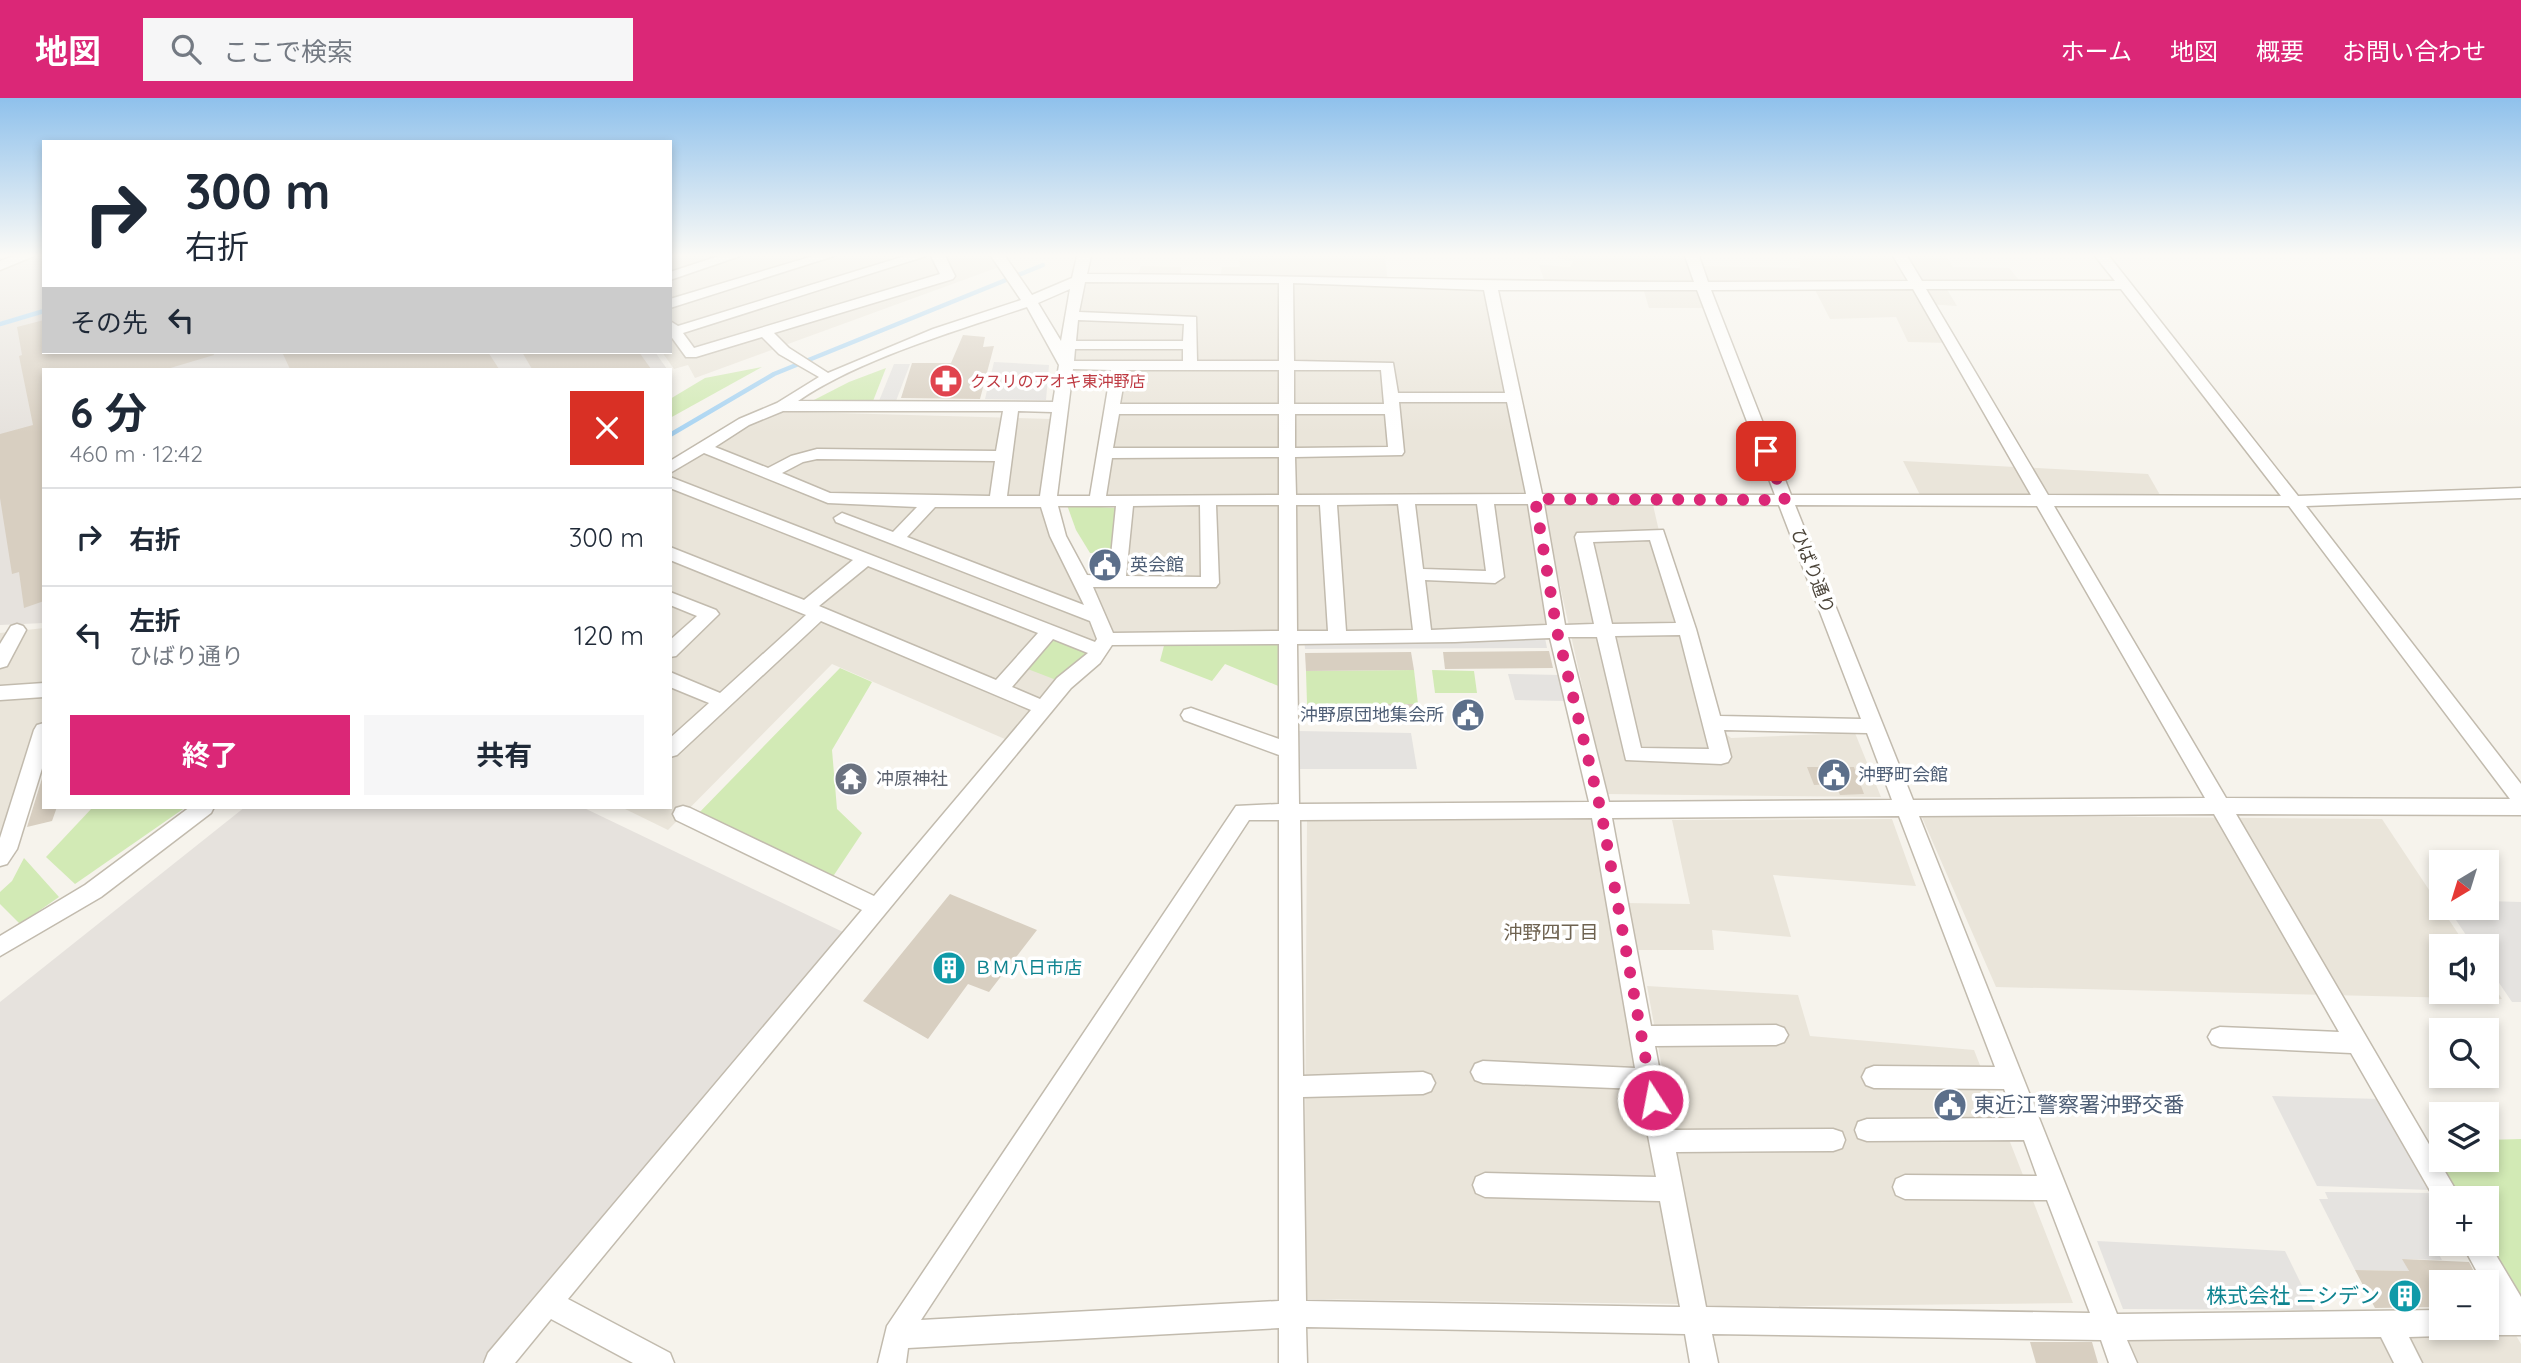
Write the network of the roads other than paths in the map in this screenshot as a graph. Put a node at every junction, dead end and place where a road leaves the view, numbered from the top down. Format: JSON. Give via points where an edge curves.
{"nodes":[{"id":1,"x":718,"y":315,"type":"edge"},
{"id":2,"x":819,"y":315,"type":"edge"},
{"id":3,"x":981,"y":315,"type":"edge"},
{"id":4,"x":1038,"y":315,"type":"edge"},
{"id":5,"x":1286,"y":315,"type":"edge"},
{"id":6,"x":1496,"y":315,"type":"edge"},
{"id":7,"x":1714,"y":315,"type":"edge"},
{"id":8,"x":1935,"y":315,"type":"edge"},
{"id":9,"x":2148,"y":315,"type":"edge"},
{"id":10,"x":1071,"y":316,"type":"joint"},
{"id":11,"x":810,"y":318,"type":"junction"},
{"id":12,"x":673,"y":328,"type":"edge"},
{"id":13,"x":765,"y":331,"type":"junction"},
{"id":14,"x":822,"y":331,"type":"dead end"},
{"id":15,"x":1068,"y":345,"type":"junction"},
{"id":16,"x":1190,"y":345,"type":"junction"},
{"id":17,"x":1066,"y":365,"type":"junction"},
{"id":18,"x":1119,"y":366,"type":"junction"},
{"id":19,"x":1190,"y":367,"type":"junction"},
{"id":20,"x":1286,"y":368,"type":"junction"},
{"id":21,"x":821,"y":373,"type":"dead end"},
{"id":22,"x":1514,"y":398,"type":"junction"},
{"id":23,"x":1393,"y":403,"type":"junction"},
{"id":24,"x":782,"y":406,"type":"junction"},
{"id":25,"x":1011,"y":407,"type":"junction"},
{"id":26,"x":1059,"y":407,"type":"junction"},
{"id":27,"x":1111,"y":409,"type":"junction"},
{"id":28,"x":1287,"y":409,"type":"junction"},
{"id":29,"x":705,"y":448,"type":"junction"},
{"id":30,"x":1287,"y":452,"type":"junction"},
{"id":31,"x":1104,"y":453,"type":"junction"},
{"id":32,"x":1003,"y":456,"type":"junction"},
{"id":33,"x":672,"y":467,"type":"edge"},
{"id":34,"x":770,"y":473,"type":"junction"},
{"id":35,"x":672,"y":483,"type":"edge"},
{"id":36,"x":2521,"y":493,"type":"edge"},
{"id":37,"x":1328,"y":499,"type":"junction"},
{"id":38,"x":1406,"y":499,"type":"junction"},
{"id":39,"x":1485,"y":499,"type":"junction"},
{"id":40,"x":1535,"y":499,"type":"junction"},
{"id":41,"x":1125,"y":500,"type":"junction"},
{"id":42,"x":1208,"y":500,"type":"junction"},
{"id":43,"x":1288,"y":500,"type":"junction"},
{"id":44,"x":1785,"y":500,"type":"junction"},
{"id":45,"x":2040,"y":500,"type":"junction"},
{"id":46,"x":998,"y":501,"type":"junction"},
{"id":47,"x":1048,"y":501,"type":"junction"},
{"id":48,"x":1097,"y":501,"type":"junction"},
{"id":49,"x":2292,"y":501,"type":"junction"},
{"id":50,"x":931,"y":502,"type":"junction"},
{"id":51,"x":842,"y":519,"type":"dead end"},
{"id":52,"x":895,"y":539,"type":"junction"},
{"id":53,"x":672,"y":554,"type":"edge"},
{"id":54,"x":866,"y":559,"type":"junction"},
{"id":55,"x":1415,"y":574,"type":"junction"},
{"id":56,"x":1081,"y":581,"type":"junction"},
{"id":57,"x":1117,"y":581,"type":"junction"},
{"id":58,"x":672,"y":599,"type":"edge"},
{"id":59,"x":813,"y":610,"type":"junction"},
{"id":60,"x":1099,"y":618,"type":"junction"},
{"id":61,"x":1687,"y":629,"type":"junction"},
{"id":62,"x":17,"y":630,"type":"dead end"},
{"id":63,"x":1604,"y":630,"type":"junction"},
{"id":64,"x":1050,"y":631,"type":"junction"},
{"id":65,"x":1557,"y":631,"type":"junction"},
{"id":66,"x":1337,"y":636,"type":"junction"},
{"id":67,"x":1423,"y":636,"type":"junction"},
{"id":68,"x":1288,"y":637,"type":"junction"},
{"id":69,"x":1103,"y":645,"type":"junction"},
{"id":70,"x":672,"y":649,"type":"edge"},
{"id":71,"x":0,"y":661,"type":"edge"},
{"id":72,"x":672,"y":680,"type":"edge"},
{"id":73,"x":999,"y":689,"type":"junction"},
{"id":74,"x":42,"y":690,"type":"edge"},
{"id":75,"x":0,"y":693,"type":"edge"},
{"id":76,"x":722,"y":701,"type":"junction"},
{"id":77,"x":1044,"y":708,"type":"junction"},
{"id":78,"x":1191,"y":715,"type":"dead end"},
{"id":79,"x":1712,"y":723,"type":"junction"},
{"id":80,"x":1873,"y":726,"type":"junction"},
{"id":81,"x":42,"y":736,"type":"edge"},
{"id":82,"x":672,"y":748,"type":"edge"},
{"id":83,"x":1290,"y":751,"type":"junction"},
{"id":84,"x":2521,"y":799,"type":"edge"},
{"id":85,"x":2219,"y":806,"type":"junction"},
{"id":86,"x":1905,"y":807,"type":"junction"},
{"id":87,"x":2521,"y":807,"type":"edge"},
{"id":88,"x":201,"y":809,"type":"edge"},
{"id":89,"x":1601,"y":811,"type":"junction"},
{"id":90,"x":1291,"y":813,"type":"junction"},
{"id":91,"x":683,"y":814,"type":"dead end"},
{"id":92,"x":0,"y":858,"type":"edge"},
{"id":93,"x":877,"y":907,"type":"junction"},
{"id":94,"x":0,"y":947,"type":"edge"},
{"id":95,"x":1776,"y":1035,"type":"dead end"},
{"id":96,"x":1641,"y":1036,"type":"junction"},
{"id":97,"x":2220,"y":1037,"type":"dead end"},
{"id":98,"x":2358,"y":1042,"type":"junction"},
{"id":99,"x":1483,"y":1072,"type":"dead end"},
{"id":100,"x":1874,"y":1077,"type":"dead end"},
{"id":101,"x":2011,"y":1078,"type":"junction"},
{"id":102,"x":1649,"y":1079,"type":"junction"},
{"id":103,"x":1423,"y":1083,"type":"dead end"},
{"id":104,"x":1292,"y":1087,"type":"junction"},
{"id":105,"x":2031,"y":1129,"type":"junction"},
{"id":106,"x":1867,"y":1130,"type":"dead end"},
{"id":107,"x":1833,"y":1140,"type":"dead end"},
{"id":108,"x":1661,"y":1142,"type":"junction"},
{"id":109,"x":1485,"y":1185,"type":"dead end"},
{"id":110,"x":2441,"y":1186,"type":"edge"},
{"id":111,"x":1905,"y":1187,"type":"dead end"},
{"id":112,"x":2055,"y":1188,"type":"junction"},
{"id":113,"x":1671,"y":1189,"type":"junction"},
{"id":114,"x":2482,"y":1256,"type":"edge"},
{"id":115,"x":548,"y":1303,"type":"junction"},
{"id":116,"x":1292,"y":1314,"type":"junction"},
{"id":117,"x":1695,"y":1321,"type":"junction"},
{"id":118,"x":2429,"y":1322,"type":"edge"},
{"id":119,"x":2499,"y":1322,"type":"edge"},
{"id":120,"x":2521,"y":1322,"type":"edge"},
{"id":121,"x":2388,"y":1323,"type":"junction"},
{"id":122,"x":2109,"y":1326,"type":"junction"},
{"id":123,"x":896,"y":1335,"type":"junction"},
{"id":124,"x":498,"y":1363,"type":"edge"},
{"id":125,"x":660,"y":1363,"type":"edge"},
{"id":126,"x":891,"y":1363,"type":"edge"},
{"id":127,"x":1293,"y":1363,"type":"edge"},
{"id":128,"x":1704,"y":1363,"type":"edge"},
{"id":129,"x":2123,"y":1363,"type":"edge"},
{"id":130,"x":2408,"y":1363,"type":"edge"}],
"edges":[{"from":1,"to":12,"type":"street"},
{"from":2,"to":11,"type":"street"},
{"from":3,"to":24,"type":"street","via":[[849,368]]},
{"from":4,"to":17,"type":"street"},
{"from":5,"to":20,"type":"street"},
{"from":6,"to":22,"type":"street"},
{"from":7,"to":44,"type":"street","name":"ひばり通り"},
{"from":8,"to":45,"type":"street"},
{"from":9,"to":49,"type":"street"},
{"from":10,"to":15,"type":"street"},
{"from":10,"to":16,"type":"street","via":[[1191,320]]},
{"from":11,"to":13,"type":"street"},
{"from":11,"to":14,"type":"street"},
{"from":12,"to":13,"type":"street","via":[[691,354]]},
{"from":13,"to":21,"type":"street","via":[[776,349]]},
{"from":15,"to":16,"type":"street"},
{"from":15,"to":17,"type":"street"},
{"from":16,"to":19,"type":"street"},
{"from":17,"to":18,"type":"street"},
{"from":17,"to":26,"type":"street"},
{"from":18,"to":19,"type":"street"},
{"from":18,"to":27,"type":"street"},
{"from":19,"to":20,"type":"street"},
{"from":20,"to":23,"type":"street","via":[[1388,366]]},
{"from":20,"to":28,"type":"street"},
{"from":22,"to":23,"type":"street"},
{"from":22,"to":40,"type":"street"},
{"from":23,"to":28,"type":"street"},
{"from":23,"to":30,"type":"street","via":[[1396,452]]},
{"from":24,"to":25,"type":"street"},
{"from":24,"to":29,"type":"street","via":[[765,411]]},
{"from":25,"to":26,"type":"street"},
{"from":25,"to":32,"type":"street"},
{"from":26,"to":47,"type":"street"},
{"from":27,"to":28,"type":"street"},
{"from":27,"to":31,"type":"street"},
{"from":28,"to":30,"type":"street"},
{"from":29,"to":33,"type":"street"},
{"from":29,"to":34,"type":"street"},
{"from":30,"to":31,"type":"street"},
{"from":30,"to":43,"type":"street"},
{"from":31,"to":48,"type":"street"},
{"from":32,"to":34,"type":"street","via":[[817,454],[797,458]]},
{"from":32,"to":46,"type":"street"},
{"from":34,"to":50,"type":"street","via":[[828,498]]},
{"from":35,"to":54,"type":"street"},
{"from":36,"to":49,"type":"street"},
{"from":37,"to":38,"type":"street"},
{"from":37,"to":43,"type":"street"},
{"from":37,"to":66,"type":"street"},
{"from":38,"to":39,"type":"street"},
{"from":38,"to":55,"type":"street"},
{"from":39,"to":40,"type":"street"},
{"from":39,"to":55,"type":"street","via":[[1495,577]]},
{"from":40,"to":44,"type":"street"},
{"from":40,"to":65,"type":"street"},
{"from":41,"to":42,"type":"street"},
{"from":41,"to":48,"type":"street"},
{"from":41,"to":57,"type":"street"},
{"from":42,"to":43,"type":"street"},
{"from":42,"to":57,"type":"street","via":[[1210,583]]},
{"from":43,"to":68,"type":"street"},
{"from":44,"to":45,"type":"street"},
{"from":44,"to":80,"type":"street","name":"ひばり通り"},
{"from":45,"to":49,"type":"street"},
{"from":45,"to":85,"type":"street"},
{"from":46,"to":47,"type":"street"},
{"from":46,"to":50,"type":"street"},
{"from":47,"to":48,"type":"street"},
{"from":47,"to":56,"type":"street","via":[[1058,536]]},
{"from":49,"to":84,"type":"street"},
{"from":50,"to":52,"type":"street"},
{"from":51,"to":52,"type":"street"},
{"from":52,"to":60,"type":"street"},
{"from":53,"to":59,"type":"street"},
{"from":54,"to":59,"type":"street"},
{"from":54,"to":64,"type":"street"},
{"from":55,"to":67,"type":"street"},
{"from":56,"to":57,"type":"street"},
{"from":56,"to":60,"type":"street"},
{"from":58,"to":70,"type":"street","via":[[710,614]]},
{"from":59,"to":73,"type":"street"},
{"from":59,"to":76,"type":"street"},
{"from":60,"to":69,"type":"street"},
{"from":61,"to":63,"type":"street"},
{"from":61,"to":63,"type":"street","via":[[1657,534],[1583,537]]},
{"from":61,"to":79,"type":"street"},
{"from":62,"to":71,"type":"street"},
{"from":63,"to":65,"type":"street"},
{"from":63,"to":79,"type":"street","via":[[1633,755],[1721,757]]},
{"from":64,"to":69,"type":"street"},
{"from":64,"to":73,"type":"street"},
{"from":65,"to":67,"type":"street"},
{"from":65,"to":89,"type":"street"},
{"from":66,"to":67,"type":"street"},
{"from":66,"to":68,"type":"street"},
{"from":68,"to":69,"type":"street"},
{"from":68,"to":83,"type":"street"},
{"from":69,"to":77,"type":"street"},
{"from":72,"to":76,"type":"street"},
{"from":73,"to":77,"type":"street"},
{"from":74,"to":75,"type":"street"},
{"from":76,"to":82,"type":"street"},
{"from":77,"to":93,"type":"street"},
{"from":78,"to":83,"type":"street"},
{"from":79,"to":80,"type":"street"},
{"from":80,"to":86,"type":"street","name":"ひばり通り"},
{"from":81,"to":92,"type":"street","via":[[7,849]]},
{"from":83,"to":90,"type":"street"},
{"from":85,"to":86,"type":"street"},
{"from":85,"to":87,"type":"street"},
{"from":85,"to":98,"type":"street"},
{"from":86,"to":89,"type":"street"},
{"from":86,"to":101,"type":"street","name":"ひばり通り"},
{"from":88,"to":94,"type":"street","via":[[93,891]]},
{"from":89,"to":90,"type":"street"},
{"from":89,"to":96,"type":"street"},
{"from":90,"to":104,"type":"street"},
{"from":90,"to":123,"type":"street","via":[[1243,812]]},
{"from":91,"to":93,"type":"street"},
{"from":93,"to":115,"type":"street"},
{"from":95,"to":96,"type":"street"},
{"from":96,"to":102,"type":"street"},
{"from":97,"to":98,"type":"street"},
{"from":98,"to":110,"type":"street"},
{"from":99,"to":102,"type":"street"},
{"from":100,"to":101,"type":"street"},
{"from":101,"to":105,"type":"street","name":"ひばり通り"},
{"from":102,"to":108,"type":"street"},
{"from":103,"to":104,"type":"street"},
{"from":104,"to":116,"type":"street"},
{"from":105,"to":106,"type":"street"},
{"from":105,"to":112,"type":"street","name":"ひばり通り"},
{"from":107,"to":108,"type":"street"},
{"from":108,"to":113,"type":"street"},
{"from":109,"to":113,"type":"street"},
{"from":111,"to":112,"type":"street"},
{"from":112,"to":122,"type":"street","name":"ひばり通り"},
{"from":113,"to":117,"type":"street"},
{"from":114,"to":120,"type":"street"},
{"from":115,"to":124,"type":"street"},
{"from":115,"to":125,"type":"street"},
{"from":116,"to":117,"type":"street"},
{"from":116,"to":123,"type":"street"},
{"from":116,"to":127,"type":"street"},
{"from":117,"to":122,"type":"street"},
{"from":117,"to":128,"type":"street"},
{"from":118,"to":121,"type":"street"},
{"from":119,"to":120,"type":"street"},
{"from":121,"to":122,"type":"street"},
{"from":121,"to":130,"type":"street"},
{"from":122,"to":129,"type":"street"},
{"from":123,"to":126,"type":"street"}]}
